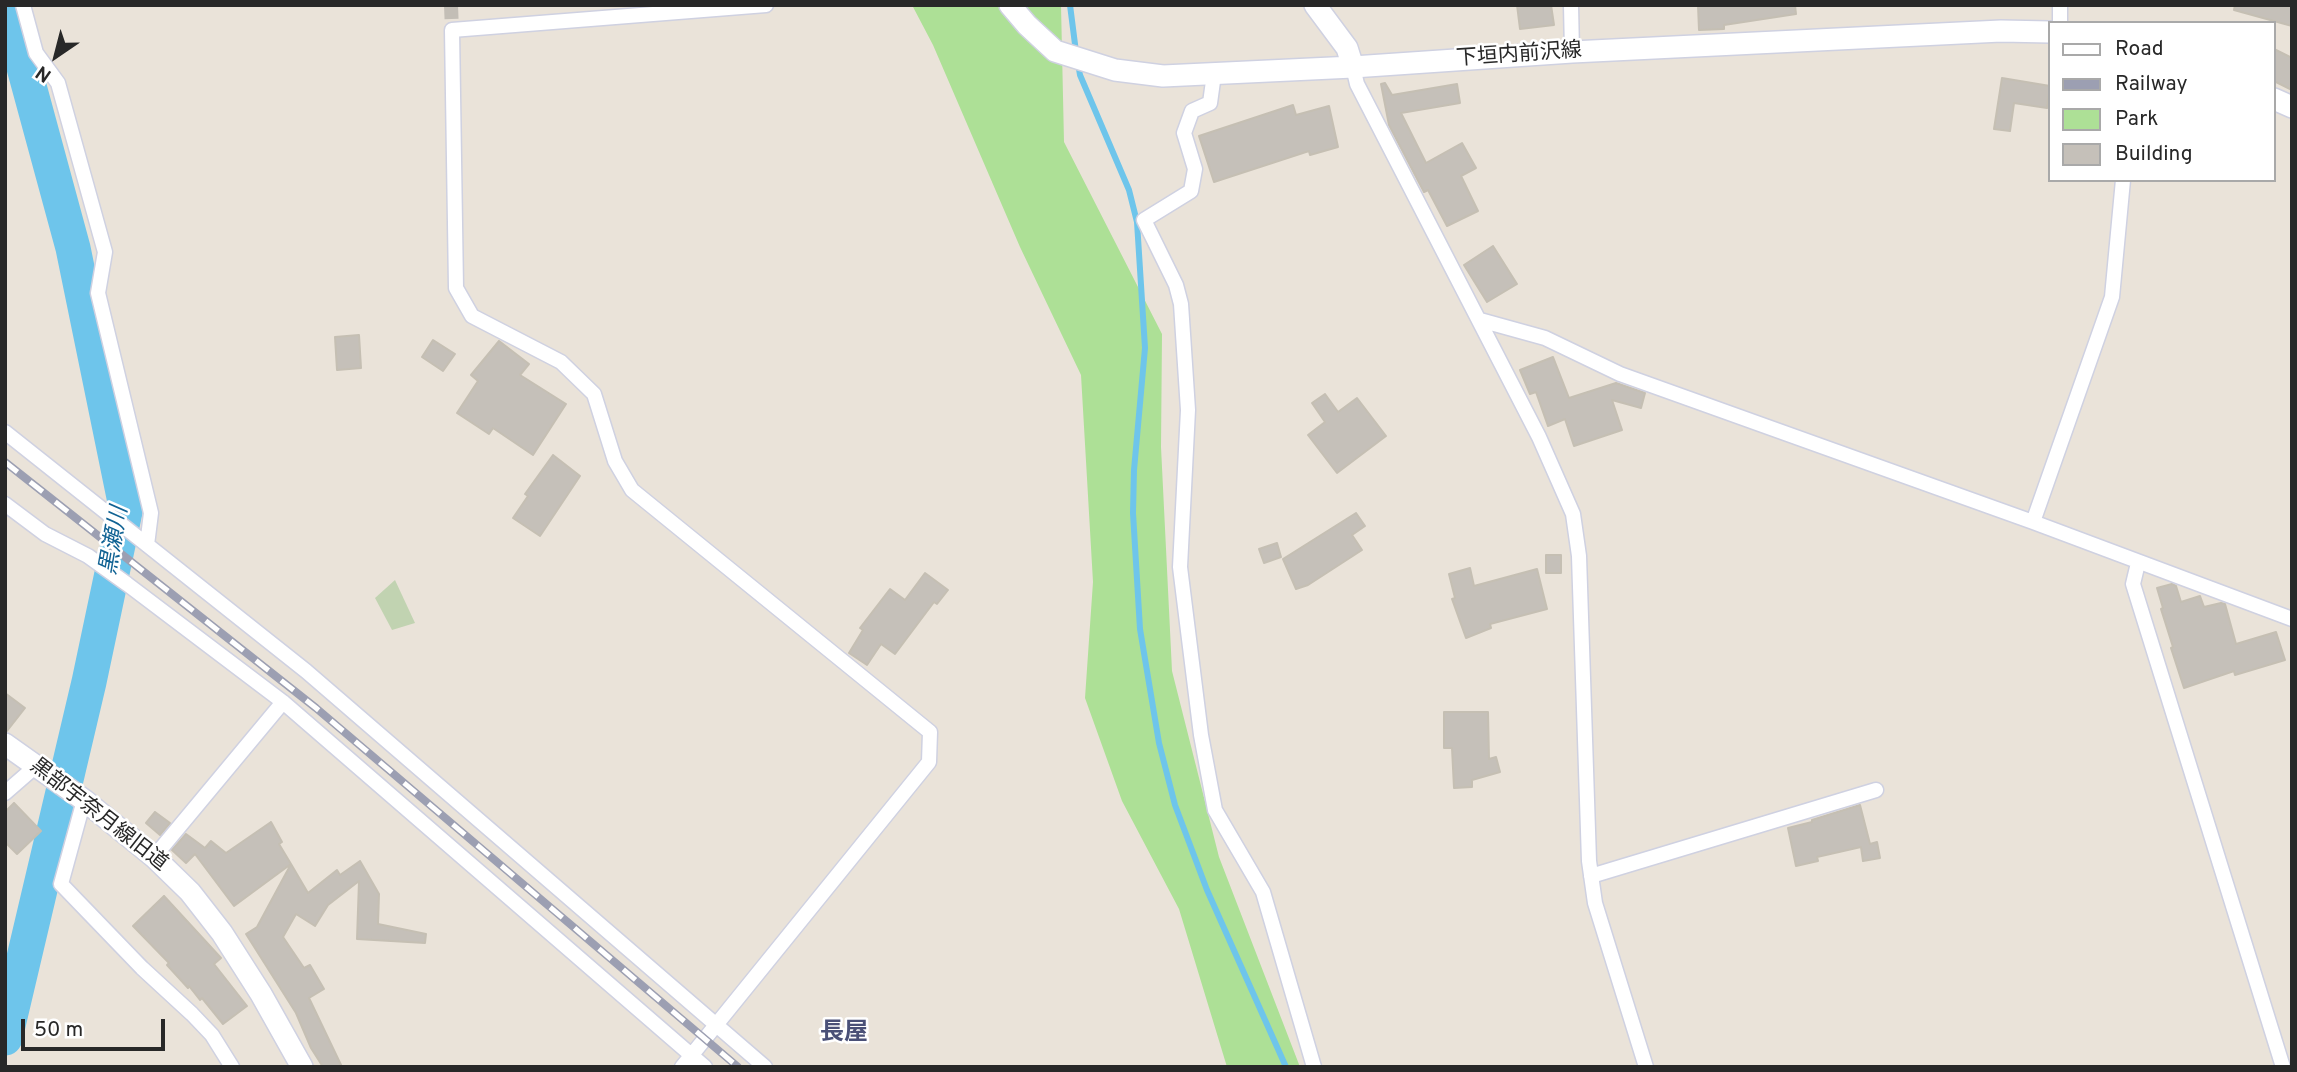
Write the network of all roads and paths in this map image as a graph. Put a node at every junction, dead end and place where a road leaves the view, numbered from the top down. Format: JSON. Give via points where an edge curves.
{"nodes":[{"id":1,"x":23,"y":5,"type":"edge"},
{"id":2,"x":766,"y":5,"type":"edge"},
{"id":3,"x":1010,"y":5,"type":"edge"},
{"id":4,"x":1315,"y":5,"type":"edge"},
{"id":5,"x":1571,"y":5,"type":"edge"},
{"id":6,"x":2048,"y":32,"type":"edge"},
{"id":7,"x":1572,"y":52,"type":"junction"},
{"id":8,"x":1353,"y":67,"type":"junction"},
{"id":9,"x":1214,"y":74,"type":"junction"},
{"id":10,"x":2276,"y":100,"type":"edge"},
{"id":11,"x":2292,"y":107,"type":"edge"},
{"id":12,"x":2123,"y":182,"type":"edge"},
{"id":13,"x":1480,"y":320,"type":"junction"},
{"id":14,"x":5,"y":432,"type":"edge"},
{"id":15,"x":5,"y":504,"type":"edge"},
{"id":16,"x":2033,"y":522,"type":"junction"},
{"id":17,"x":143,"y":541,"type":"junction"},
{"id":18,"x":2138,"y":563,"type":"junction"},
{"id":19,"x":2292,"y":619,"type":"edge"},
{"id":20,"x":283,"y":702,"type":"junction"},
{"id":21,"x":5,"y":744,"type":"edge"},
{"id":22,"x":36,"y":766,"type":"junction"},
{"id":23,"x":1876,"y":790,"type":"dead end"},
{"id":24,"x":5,"y":793,"type":"edge"},
{"id":25,"x":85,"y":800,"type":"junction"},
{"id":26,"x":155,"y":857,"type":"junction"},
{"id":27,"x":1591,"y":876,"type":"junction"},
{"id":28,"x":715,"y":1024,"type":"junction"},
{"id":29,"x":687,"y":1061,"type":"edge"},
{"id":30,"x":232,"y":1067,"type":"edge"},
{"id":31,"x":302,"y":1067,"type":"edge"},
{"id":32,"x":705,"y":1067,"type":"edge"},
{"id":33,"x":765,"y":1067,"type":"edge"},
{"id":34,"x":1314,"y":1067,"type":"edge"},
{"id":35,"x":1646,"y":1067,"type":"edge"},
{"id":36,"x":2283,"y":1067,"type":"edge"}],
"edges":[{"from":1,"to":17,"type":"street","via":[[36,54],[58,83],[104,251],[98,293],[151,513]]},
{"from":2,"to":28,"type":"street","via":[[452,30],[456,288],[472,316],[561,362],[594,394],[615,461],[632,490],[930,732],[929,762]]},
{"from":3,"to":9,"type":"main road","name":"下垣内前沢線","via":[[1055,51],[1115,71],[1163,76]]},
{"from":4,"to":8,"type":"main road","via":[[1347,48]]},
{"from":5,"to":7,"type":"street"},
{"from":6,"to":7,"type":"main road","name":"下垣内前沢線"},
{"from":7,"to":8,"type":"main road","name":"下垣内前沢線"},
{"from":8,"to":9,"type":"main road","name":"下垣内前沢線"},
{"from":8,"to":13,"type":"street","via":[[1357,84]]},
{"from":9,"to":34,"type":"street","via":[[1210,103],[1192,111],[1184,133],[1195,169],[1192,191],[1144,220],[1181,304],[1188,410],[1180,567],[1215,810],[1263,892]]},
{"from":10,"to":11,"type":"main road"},
{"from":12,"to":16,"type":"street","via":[[2112,297]]},
{"from":13,"to":16,"type":"street","via":[[1545,338],[1620,374]]},
{"from":13,"to":27,"type":"street","via":[[1573,514]]},
{"from":14,"to":17,"type":"street"},
{"from":15,"to":20,"type":"street","via":[[45,534],[88,556]]},
{"from":16,"to":18,"type":"street"},
{"from":17,"to":28,"type":"street","via":[[306,671]]},
{"from":18,"to":19,"type":"street"},
{"from":18,"to":36,"type":"street","via":[[2133,584]]},
{"from":20,"to":26,"type":"street"},
{"from":20,"to":29,"type":"street"},
{"from":21,"to":22,"type":"main road","name":"黒部宇奈月線旧道"},
{"from":22,"to":24,"type":"street"},
{"from":22,"to":25,"type":"main road","name":"黒部宇奈月線旧道"},
{"from":23,"to":27,"type":"street"},
{"from":25,"to":26,"type":"main road","name":"黒部宇奈月線旧道"},
{"from":25,"to":30,"type":"street","via":[[61,884],[212,1035]]},
{"from":26,"to":31,"type":"main road","name":"黒部宇奈月線旧道","via":[[222,933]]},
{"from":27,"to":35,"type":"street","via":[[1595,903]]},
{"from":28,"to":29,"type":"street"},
{"from":28,"to":33,"type":"street"},
{"from":29,"to":32,"type":"street"}]}
